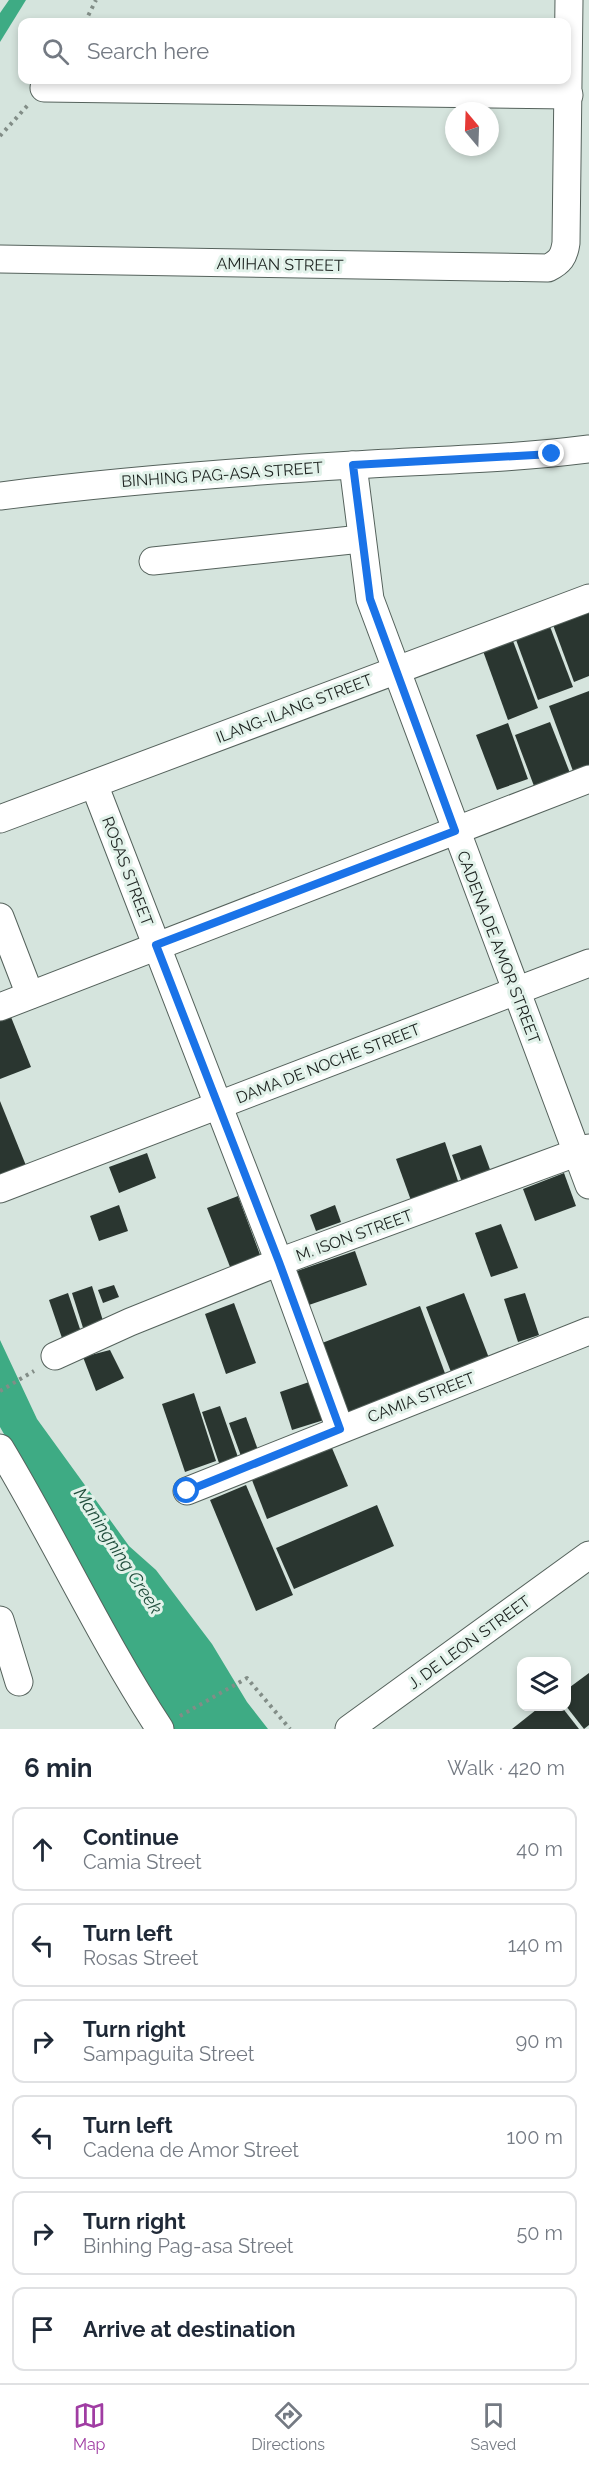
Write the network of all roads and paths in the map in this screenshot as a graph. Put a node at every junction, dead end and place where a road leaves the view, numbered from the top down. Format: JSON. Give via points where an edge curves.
{"nodes":[{"id":1,"x":96,"y":0,"type":"edge"},
{"id":2,"x":568,"y":0,"type":"edge"},
{"id":3,"x":87,"y":18,"type":"edge"},
{"id":4,"x":568,"y":18,"type":"edge"},
{"id":5,"x":569,"y":84,"type":"edge"},
{"id":6,"x":44,"y":88,"type":"dead end"},
{"id":7,"x":569,"y":95,"type":"junction"},
{"id":8,"x":0,"y":259,"type":"edge"},
{"id":9,"x":589,"y":449,"type":"edge"},
{"id":10,"x":353,"y":465,"type":"junction"},
{"id":11,"x":0,"y":496,"type":"edge"},
{"id":12,"x":361,"y":539,"type":"junction"},
{"id":13,"x":153,"y":561,"type":"dead end"},
{"id":14,"x":589,"y":598,"type":"edge"},
{"id":15,"x":396,"y":669,"type":"junction"},
{"id":16,"x":589,"y":779,"type":"edge"},
{"id":17,"x":94,"y":784,"type":"junction"},
{"id":18,"x":0,"y":819,"type":"edge"},
{"id":19,"x":455,"y":831,"type":"junction"},
{"id":20,"x":0,"y":917,"type":"edge"},
{"id":21,"x":156,"y":945,"type":"junction"},
{"id":22,"x":589,"y":963,"type":"edge"},
{"id":23,"x":516,"y":991,"type":"junction"},
{"id":24,"x":30,"y":995,"type":"junction"},
{"id":25,"x":0,"y":1006,"type":"edge"},
{"id":26,"x":217,"y":1105,"type":"junction"},
{"id":27,"x":583,"y":1151,"type":"edge"},
{"id":28,"x":589,"y":1185,"type":"edge"},
{"id":29,"x":0,"y":1189,"type":"edge"},
{"id":30,"x":279,"y":1262,"type":"junction"},
{"id":31,"x":589,"y":1331,"type":"edge"},
{"id":32,"x":55,"y":1356,"type":"dead end"},
{"id":33,"x":22,"y":1379,"type":"dead end"},
{"id":34,"x":0,"y":1390,"type":"edge"},
{"id":35,"x":340,"y":1429,"type":"junction"},
{"id":36,"x":0,"y":1448,"type":"edge"},
{"id":37,"x":187,"y":1491,"type":"dead end"},
{"id":38,"x":589,"y":1555,"type":"edge"},
{"id":39,"x":0,"y":1620,"type":"edge"},
{"id":40,"x":19,"y":1682,"type":"dead end"},
{"id":41,"x":168,"y":1723,"type":"edge"},
{"id":42,"x":290,"y":1729,"type":"edge"},
{"id":43,"x":349,"y":1729,"type":"edge"}],
"edges":[{"from":1,"to":3,"type":"path"},
{"from":2,"to":4,"type":"street"},
{"from":5,"to":7,"type":"street"},
{"from":6,"to":7,"type":"street"},
{"from":7,"to":8,"type":"street","name":"AMIHAN STREET","via":[[565,254],[559,263],[548,268]]},
{"from":9,"to":10,"type":"street","name":"BINHING PAG-ASA STREET"},
{"from":10,"to":11,"type":"street","name":"BINHING PAG-ASA STREET","via":[[98,483]]},
{"from":10,"to":12,"type":"street","name":"CADENA DE AMOR STREET"},
{"from":12,"to":13,"type":"street"},
{"from":12,"to":15,"type":"street","name":"CADENA DE AMOR STREET","via":[[370,599]]},
{"from":14,"to":15,"type":"street","name":"ILANG-ILANG STREET"},
{"from":15,"to":17,"type":"street","name":"ILANG-ILANG STREET"},
{"from":15,"to":19,"type":"street","name":"CADENA DE AMOR STREET"},
{"from":16,"to":19,"type":"street"},
{"from":17,"to":18,"type":"street","name":"ILANG-ILANG STREET"},
{"from":17,"to":21,"type":"street","name":"ROSAS STREET"},
{"from":19,"to":21,"type":"street"},
{"from":19,"to":23,"type":"street","name":"CADENA DE AMOR STREET"},
{"from":20,"to":24,"type":"street"},
{"from":21,"to":24,"type":"street"},
{"from":21,"to":26,"type":"street","name":"ROSAS STREET"},
{"from":22,"to":23,"type":"street","name":"DAMA DE NOCHE STREET"},
{"from":23,"to":26,"type":"street","name":"DAMA DE NOCHE STREET"},
{"from":23,"to":27,"type":"street","name":"CADENA DE AMOR STREET"},
{"from":24,"to":25,"type":"street"},
{"from":26,"to":29,"type":"street","name":"DAMA DE NOCHE STREET"},
{"from":26,"to":30,"type":"street","name":"ROSAS STREET"},
{"from":27,"to":28,"type":"street","name":"CADENA DE AMOR STREET"},
{"from":27,"to":30,"type":"street","name":"M. ISON STREET"},
{"from":30,"to":32,"type":"street","name":"M. ISON STREET"},
{"from":30,"to":35,"type":"street","name":"ROSAS STREET"},
{"from":31,"to":35,"type":"street","name":"CAMIA STREET"},
{"from":33,"to":34,"type":"path"},
{"from":35,"to":37,"type":"street","name":"CAMIA STREET"},
{"from":36,"to":41,"type":"street","via":[[113,1654]]},
{"from":38,"to":43,"type":"street","name":"J. DE LEON STREET"},
{"from":39,"to":40,"type":"street"},
{"from":41,"to":42,"type":"path","via":[[247,1678]]}]}
